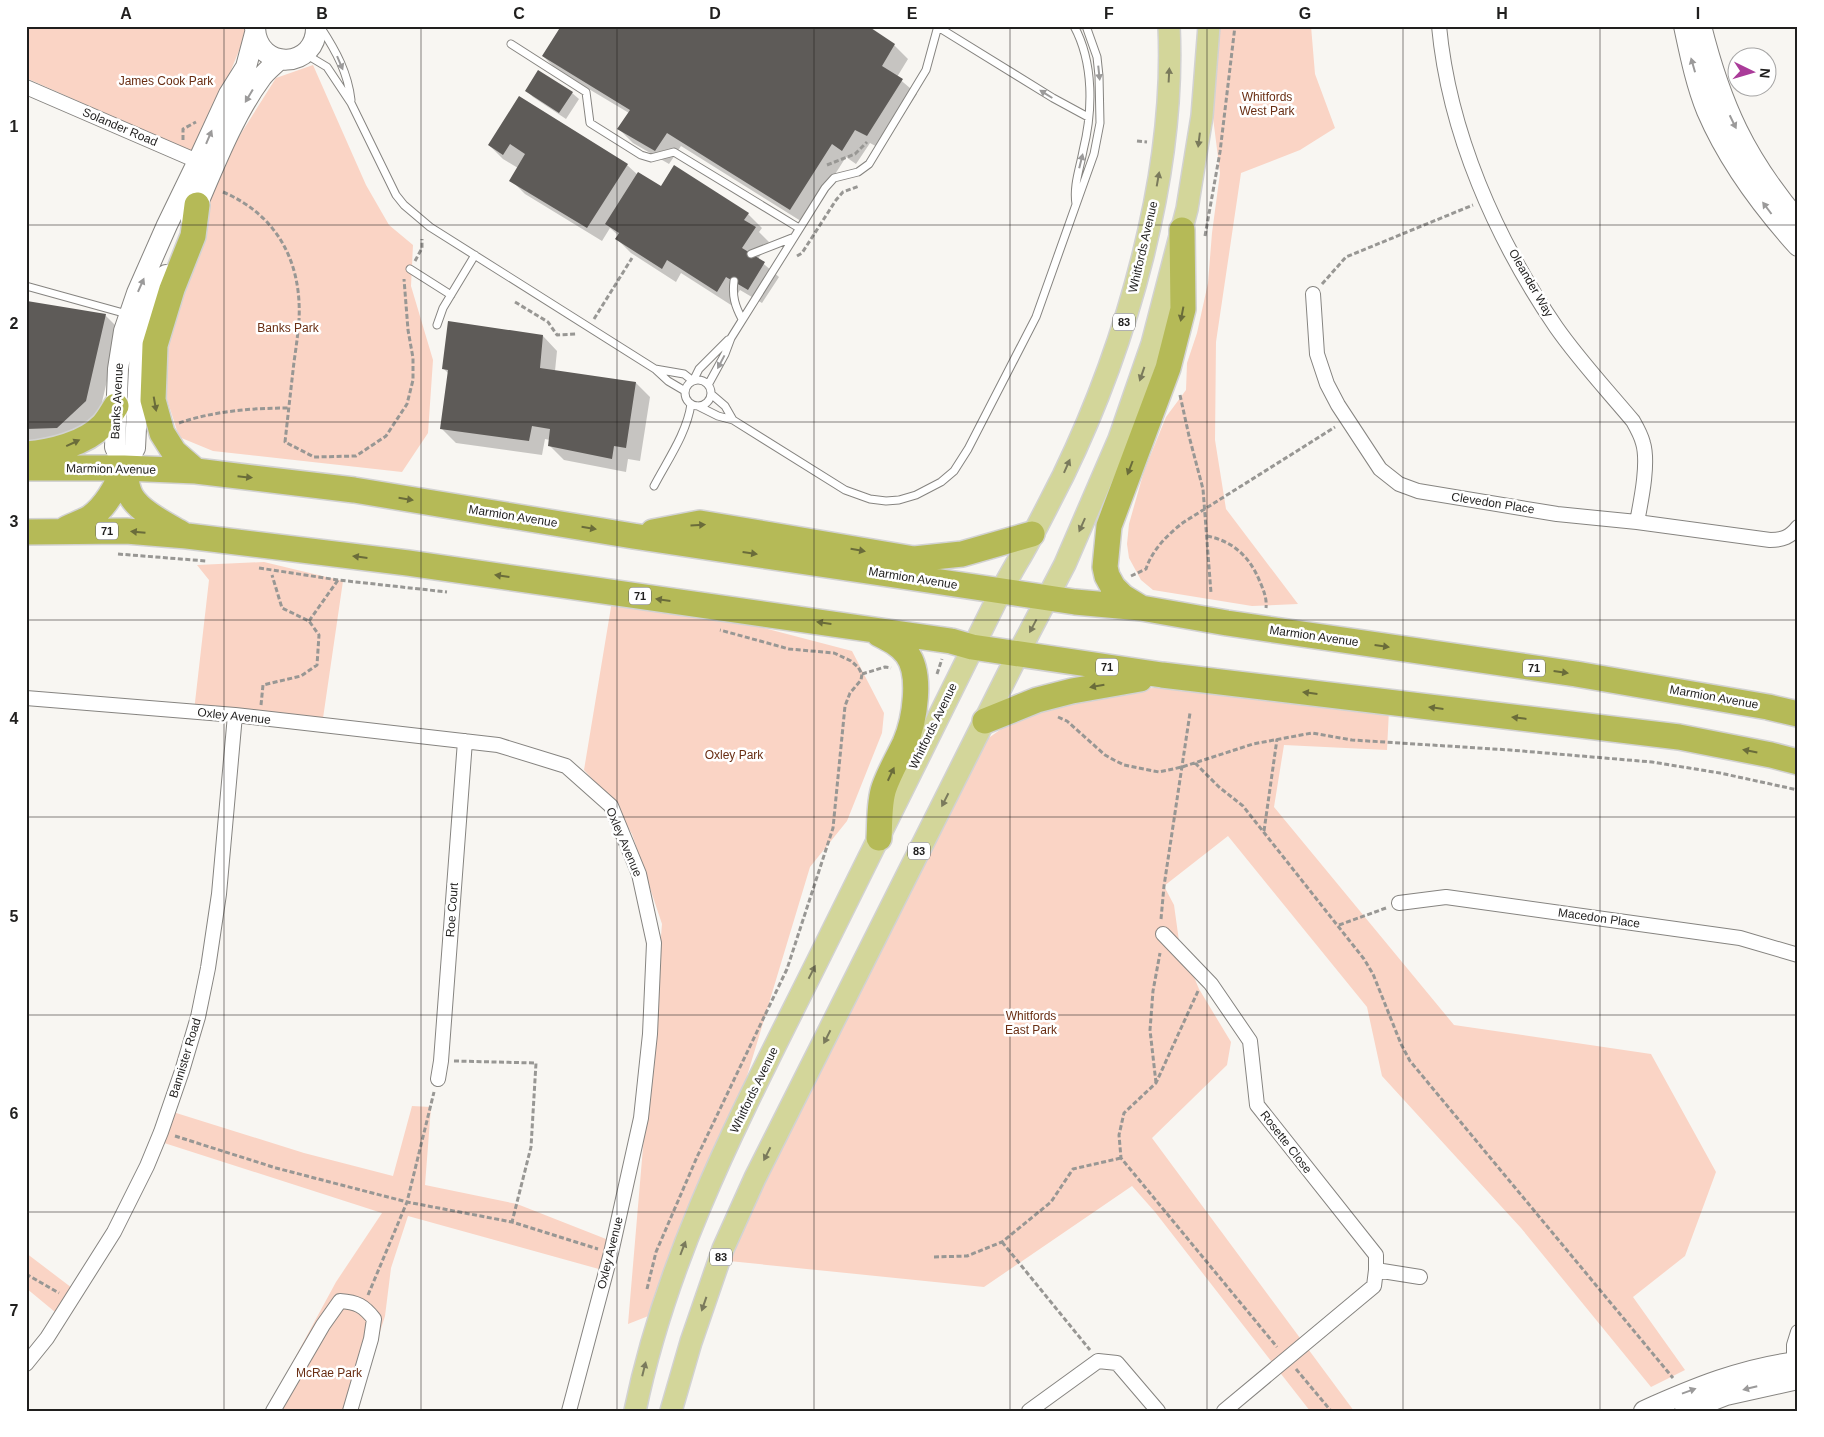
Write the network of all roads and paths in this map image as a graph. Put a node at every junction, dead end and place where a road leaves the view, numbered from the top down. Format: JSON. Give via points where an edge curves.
{"nodes":[{"id":1,"x":318,"y":26,"type":"edge"},
{"id":2,"x":1074,"y":26,"type":"edge"},
{"id":3,"x":1086,"y":26,"type":"edge"},
{"id":4,"x":1169,"y":26,"type":"edge"},
{"id":5,"x":1209,"y":26,"type":"edge"},
{"id":6,"x":1439,"y":26,"type":"edge"},
{"id":7,"x":1684,"y":26,"type":"edge"},
{"id":8,"x":1701,"y":26,"type":"edge"},
{"id":9,"x":938,"y":27,"type":"edge"},
{"id":10,"x":255,"y":30,"type":"edge"},
{"id":11,"x":511,"y":44,"type":"dead end"},
{"id":12,"x":304,"y":53,"type":"junction"},
{"id":13,"x":280,"y":59,"type":"junction"},
{"id":14,"x":26,"y":87,"type":"edge"},
{"id":15,"x":351,"y":103,"type":"junction"},
{"id":16,"x":1088,"y":117,"type":"junction"},
{"id":17,"x":869,"y":139,"type":"dead end"},
{"id":18,"x":826,"y":165,"type":"dead end"},
{"id":19,"x":211,"y":172,"type":"junction"},
{"id":20,"x":862,"y":184,"type":"dead end"},
{"id":21,"x":1486,"y":199,"type":"junction"},
{"id":22,"x":1076,"y":204,"type":"junction"},
{"id":23,"x":197,"y":205,"type":"junction"},
{"id":24,"x":1798,"y":221,"type":"edge"},
{"id":25,"x":799,"y":228,"type":"junction"},
{"id":26,"x":1182,"y":230,"type":"junction"},
{"id":27,"x":792,"y":238,"type":"junction"},
{"id":28,"x":422,"y":239,"type":"dead end"},
{"id":29,"x":1798,"y":246,"type":"edge"},
{"id":30,"x":751,"y":254,"type":"dead end"},
{"id":31,"x":475,"y":255,"type":"junction"},
{"id":32,"x":632,"y":258,"type":"dead end"},
{"id":33,"x":793,"y":259,"type":"dead end"},
{"id":34,"x":410,"y":269,"type":"junction"},
{"id":35,"x":734,"y":281,"type":"dead end"},
{"id":36,"x":26,"y":286,"type":"edge"},
{"id":37,"x":1313,"y":294,"type":"joint"},
{"id":38,"x":451,"y":295,"type":"junction"},
{"id":39,"x":516,"y":302,"type":"dead end"},
{"id":40,"x":130,"y":315,"type":"junction"},
{"id":41,"x":742,"y":319,"type":"junction"},
{"id":42,"x":437,"y":325,"type":"dead end"},
{"id":43,"x":589,"y":327,"type":"junction"},
{"id":44,"x":730,"y":338,"type":"junction"},
{"id":45,"x":655,"y":368,"type":"junction"},
{"id":46,"x":699,"y":369,"type":"junction"},
{"id":47,"x":684,"y":374,"type":"junction"},
{"id":48,"x":693,"y":381,"type":"junction"},
{"id":49,"x":708,"y":385,"type":"junction"},
{"id":50,"x":685,"y":391,"type":"junction"},
{"id":51,"x":711,"y":394,"type":"junction"},
{"id":52,"x":695,"y":405,"type":"junction"},
{"id":53,"x":116,"y":406,"type":"junction"},
{"id":54,"x":289,"y":408,"type":"junction"},
{"id":55,"x":1348,"y":419,"type":"junction"},
{"id":56,"x":733,"y":420,"type":"junction"},
{"id":57,"x":177,"y":423,"type":"dead end"},
{"id":58,"x":26,"y":454,"type":"edge"},
{"id":59,"x":26,"y":468,"type":"edge"},
{"id":60,"x":124,"y":468,"type":"junction"},
{"id":61,"x":196,"y":471,"type":"junction"},
{"id":62,"x":654,"y":486,"type":"dead end"},
{"id":63,"x":1637,"y":522,"type":"junction"},
{"id":64,"x":1798,"y":527,"type":"edge"},
{"id":65,"x":64,"y":530,"type":"junction"},
{"id":66,"x":26,"y":532,"type":"edge"},
{"id":67,"x":1032,"y":534,"type":"junction"},
{"id":68,"x":187,"y":536,"type":"junction"},
{"id":69,"x":633,"y":536,"type":"junction"},
{"id":70,"x":1207,"y":536,"type":"dead end"},
{"id":71,"x":113,"y":553,"type":"dead end"},
{"id":72,"x":215,"y":562,"type":"dead end"},
{"id":73,"x":250,"y":566,"type":"dead end"},
{"id":74,"x":272,"y":575,"type":"dead end"},
{"id":75,"x":1131,"y":576,"type":"dead end"},
{"id":76,"x":338,"y":580,"type":"junction"},
{"id":77,"x":1001,"y":591,"type":"junction"},
{"id":78,"x":454,"y":592,"type":"dead end"},
{"id":79,"x":1048,"y":598,"type":"junction"},
{"id":80,"x":1141,"y":608,"type":"junction"},
{"id":81,"x":1266,"y":609,"type":"dead end"},
{"id":82,"x":309,"y":621,"type":"junction"},
{"id":83,"x":714,"y":629,"type":"dead end"},
{"id":84,"x":872,"y":630,"type":"junction"},
{"id":85,"x":972,"y":647,"type":"junction"},
{"id":86,"x":1018,"y":654,"type":"junction"},
{"id":87,"x":942,"y":659,"type":"dead end"},
{"id":88,"x":937,"y":671,"type":"dead end"},
{"id":89,"x":1162,"y":675,"type":"junction"},
{"id":90,"x":26,"y":698,"type":"edge"},
{"id":91,"x":1798,"y":702,"type":"edge"},
{"id":92,"x":1768,"y":707,"type":"junction"},
{"id":93,"x":1190,"y":713,"type":"dead end"},
{"id":94,"x":1798,"y":714,"type":"edge"},
{"id":95,"x":235,"y":715,"type":"junction"},
{"id":96,"x":1052,"y":716,"type":"dead end"},
{"id":97,"x":260,"y":718,"type":"junction"},
{"id":98,"x":985,"y":721,"type":"junction"},
{"id":99,"x":1277,"y":739,"type":"junction"},
{"id":100,"x":465,"y":741,"type":"junction"},
{"id":101,"x":1195,"y":762,"type":"junction"},
{"id":102,"x":1798,"y":762,"type":"edge"},
{"id":103,"x":1182,"y":767,"type":"junction"},
{"id":104,"x":1798,"y":790,"type":"edge"},
{"id":105,"x":1264,"y":831,"type":"junction"},
{"id":106,"x":879,"y":838,"type":"junction"},
{"id":107,"x":1398,"y":903,"type":"joint"},
{"id":108,"x":1338,"y":925,"type":"junction"},
{"id":109,"x":1163,"y":934,"type":"dead end"},
{"id":110,"x":1798,"y":955,"type":"edge"},
{"id":111,"x":1211,"y":984,"type":"junction"},
{"id":112,"x":441,"y":1061,"type":"junction"},
{"id":113,"x":438,"y":1079,"type":"joint"},
{"id":114,"x":161,"y":1132,"type":"junction"},
{"id":115,"x":1120,"y":1158,"type":"junction"},
{"id":116,"x":407,"y":1202,"type":"junction"},
{"id":117,"x":512,"y":1222,"type":"junction"},
{"id":118,"x":1002,"y":1242,"type":"junction"},
{"id":119,"x":611,"y":1253,"type":"junction"},
{"id":120,"x":934,"y":1257,"type":"dead end"},
{"id":121,"x":1376,"y":1270,"type":"junction"},
{"id":122,"x":26,"y":1274,"type":"edge"},
{"id":123,"x":1420,"y":1277,"type":"dead end"},
{"id":124,"x":647,"y":1289,"type":"dead end"},
{"id":125,"x":70,"y":1300,"type":"junction"},
{"id":126,"x":364,"y":1306,"type":"junction"},
{"id":127,"x":1798,"y":1332,"type":"edge"},
{"id":128,"x":1287,"y":1358,"type":"junction"},
{"id":129,"x":1098,"y":1361,"type":"junction"},
{"id":130,"x":26,"y":1364,"type":"edge"},
{"id":131,"x":1796,"y":1371,"type":"edge"},
{"id":132,"x":1683,"y":1402,"type":"edge"},
{"id":133,"x":273,"y":1411,"type":"edge"},
{"id":134,"x":350,"y":1411,"type":"edge"},
{"id":135,"x":569,"y":1411,"type":"edge"},
{"id":136,"x":636,"y":1411,"type":"edge"},
{"id":137,"x":671,"y":1411,"type":"edge"},
{"id":138,"x":1029,"y":1411,"type":"edge"},
{"id":139,"x":1158,"y":1411,"type":"edge"},
{"id":140,"x":1224,"y":1411,"type":"edge"},
{"id":141,"x":1331,"y":1411,"type":"edge"},
{"id":142,"x":1644,"y":1411,"type":"edge"}],
"edges":[{"from":1,"to":12,"type":"street","via":[[313,43]]},
{"from":1,"to":15,"type":"lane","one_way":true,"via":[[349,83]]},
{"from":2,"to":16,"type":"lane","via":[[1088,65]]},
{"from":3,"to":22,"type":"lane","one_way":true,"via":[[1098,67],[1100,123],[1094,154]]},
{"from":67,"to":4,"type":"main road","name":"Whitfords Avenue","number":"83","one_way":true,"via":[[1091,412],[1133,292],[1167,123]]},
{"from":5,"to":26,"type":"main road","number":"83","one_way":true,"via":[[1198,150]]},
{"from":6,"to":21,"type":"street","name":"Oleander Way","via":[[1446,79],[1456,118]]},
{"from":29,"to":7,"type":"street","one_way":true,"via":[[1749,185],[1727,150],[1707,111]]},
{"from":8,"to":24,"type":"street","one_way":true,"via":[[1724,102],[1745,148],[1773,192]]},
{"from":16,"to":9,"type":"lane","one_way":true},
{"from":9,"to":25,"type":"lane","via":[[926,70],[869,164],[862,170],[834,178],[828,183]]},
{"from":10,"to":13,"type":"street","via":[[258,43],[264,50]]},
{"from":19,"to":10,"type":"street","name":"Banks Avenue","one_way":true,"via":[[229,94],[246,67]]},
{"from":11,"to":25,"type":"lane","via":[[586,92],[590,123],[641,155],[652,158],[674,152]]},
{"from":12,"to":13,"type":"street","via":[[293,59]]},
{"from":12,"to":15,"type":"lane","via":[[327,67]]},
{"from":13,"to":19,"type":"street","name":"Banks Avenue","one_way":true,"via":[[262,76],[246,100]]},
{"from":14,"to":19,"type":"street","name":"Solander Road"},
{"from":15,"to":31,"type":"lane","via":[[404,205],[430,227]]},
{"from":22,"to":16,"type":"lane","one_way":true,"via":[[1074,194]]},
{"from":17,"to":18,"type":"path","via":[[855,154]]},
{"from":19,"to":23,"type":"street","name":"Banks Avenue"},
{"from":40,"to":19,"type":"street","name":"Banks Avenue","one_way":true,"via":[[167,225]]},
{"from":19,"to":54,"type":"path","via":[[220,191],[238,198],[267,222],[281,239],[294,266],[299,320]]},
{"from":20,"to":33,"type":"path","via":[[843,192],[802,253]]},
{"from":21,"to":37,"type":"path","via":[[1346,256]]},
{"from":21,"to":63,"type":"street","name":"Oleander Way","via":[[1540,303],[1640,434],[1644,445],[1644,478]]},
{"from":22,"to":56,"type":"lane","via":[[1036,316],[968,450],[954,471],[941,482],[899,500],[870,499],[846,490]]},
{"from":23,"to":60,"type":"street","name":"Banks Avenue","via":[[147,319],[140,349],[135,448]]},
{"from":23,"to":61,"type":"highway","one_way":true,"via":[[193,236],[155,345],[153,400],[162,433],[174,452]]},
{"from":25,"to":27,"type":"lane"},
{"from":26,"to":79,"type":"main road","number":"83","one_way":true,"via":[[1152,344],[1131,408]]},
{"from":26,"to":80,"type":"highway","one_way":true,"via":[[1183,309],[1174,347],[1108,526],[1107,576],[1122,596]]},
{"from":27,"to":30,"type":"lane"},
{"from":27,"to":41,"type":"lane"},
{"from":28,"to":34,"type":"path","via":[[422,248]]},
{"from":31,"to":38,"type":"lane"},
{"from":31,"to":43,"type":"lane"},
{"from":32,"to":43,"type":"path"},
{"from":34,"to":38,"type":"lane"},
{"from":34,"to":54,"type":"path","via":[[404,278],[413,358],[412,385],[406,404],[386,436],[356,456],[314,457],[285,442]]},
{"from":35,"to":41,"type":"lane","via":[[732,293]]},
{"from":36,"to":40,"type":"lane"},
{"from":37,"to":55,"type":"street","name":"Clevedon Place","via":[[1321,369]]},
{"from":38,"to":42,"type":"lane"},
{"from":39,"to":43,"type":"path","via":[[548,322],[557,335],[583,335]]},
{"from":40,"to":53,"type":"street","name":"Banks Avenue","via":[[118,369]]},
{"from":41,"to":44,"type":"lane"},
{"from":43,"to":45,"type":"lane"},
{"from":44,"to":46,"type":"lane"},
{"from":44,"to":49,"type":"lane","one_way":true},
{"from":45,"to":47,"type":"lane"},
{"from":45,"to":50,"type":"lane"},
{"from":46,"to":47,"type":"lane"},
{"from":46,"to":48,"type":"lane"},
{"from":47,"to":48,"type":"lane"},
{"from":48,"to":49,"type":"lane","via":[[703,381]]},
{"from":48,"to":50,"type":"lane"},
{"from":49,"to":51,"type":"lane"},
{"from":50,"to":52,"type":"lane","via":[[686,398]]},
{"from":51,"to":52,"type":"lane","via":[[707,403]]},
{"from":51,"to":56,"type":"lane","via":[[725,406]]},
{"from":52,"to":56,"type":"lane"},
{"from":52,"to":62,"type":"lane"},
{"from":58,"to":53,"type":"highway","one_way":true,"via":[[70,445],[102,426]]},
{"from":53,"to":60,"type":"street","name":"Banks Avenue","via":[[115,447]]},
{"from":54,"to":57,"type":"path","via":[[240,410]]},
{"from":55,"to":63,"type":"street","name":"Clevedon Place","via":[[1380,469],[1407,488],[1557,514]]},
{"from":55,"to":75,"type":"path","via":[[1174,529],[1154,553],[1146,570]]},
{"from":59,"to":60,"type":"highway","name":"Marmion Avenue","number":"71"},
{"from":60,"to":61,"type":"highway","name":"Marmion Avenue","number":"71"},
{"from":60,"to":65,"type":"highway","via":[[105,503],[91,516]]},
{"from":60,"to":68,"type":"highway","via":[[132,497],[158,520]]},
{"from":61,"to":69,"type":"highway","name":"Marmion Avenue","number":"71","one_way":true,"via":[[354,490]]},
{"from":63,"to":64,"type":"street","name":"Clevedon Place","via":[[1770,540],[1786,538]]},
{"from":65,"to":66,"type":"highway","number":"71"},
{"from":68,"to":65,"type":"highway","number":"71","one_way":true},
{"from":69,"to":67,"type":"highway","one_way":true,"via":[[700,523],[914,559],[962,554]]},
{"from":67,"to":77,"type":"main road","name":"Whitfords Avenue","number":"83"},
{"from":84,"to":68,"type":"highway","number":"71","one_way":true,"via":[[408,563]]},
{"from":69,"to":77,"type":"highway","name":"Marmion Avenue","number":"71","one_way":true},
{"from":70,"to":81,"type":"path","via":[[1234,546],[1250,562],[1264,591]]},
{"from":71,"to":72,"type":"path"},
{"from":73,"to":76,"type":"path"},
{"from":74,"to":82,"type":"path","via":[[282,608]]},
{"from":76,"to":78,"type":"path"},
{"from":76,"to":82,"type":"path"},
{"from":77,"to":79,"type":"highway","name":"Marmion Avenue","number":"71"},
{"from":77,"to":85,"type":"main road","name":"Whitfords Avenue","number":"83"},
{"from":79,"to":80,"type":"highway","name":"Marmion Avenue","number":"71"},
{"from":79,"to":86,"type":"main road","number":"83","one_way":true},
{"from":80,"to":92,"type":"highway","name":"Marmion Avenue","number":"71","one_way":true,"via":[[1576,674]]},
{"from":82,"to":97,"type":"path","via":[[319,635],[317,665],[301,676],[263,685]]},
{"from":83,"to":124,"type":"path","via":[[789,649],[834,654],[851,661],[862,674],[845,706],[833,828],[787,969],[697,1156],[656,1252]]},
{"from":84,"to":85,"type":"highway","number":"71"},
{"from":106,"to":84,"type":"highway","one_way":true,"via":[[883,789],[906,740],[914,708],[916,678],[915,669],[899,646]]},
{"from":85,"to":86,"type":"highway","number":"71"},
{"from":85,"to":106,"type":"main road","name":"Whitfords Avenue","number":"83"},
{"from":86,"to":89,"type":"highway","number":"71"},
{"from":86,"to":98,"type":"main road","number":"83"},
{"from":87,"to":88,"type":"path"},
{"from":89,"to":98,"type":"highway","one_way":true,"via":[[1072,690]]},
{"from":102,"to":89,"type":"highway","number":"71","one_way":true,"via":[[1680,737]]},
{"from":90,"to":95,"type":"street","name":"Oxley Avenue"},
{"from":91,"to":92,"type":"highway","via":[[1791,700]]},
{"from":92,"to":94,"type":"highway","name":"Marmion Avenue","number":"71"},
{"from":93,"to":103,"type":"path"},
{"from":95,"to":97,"type":"street","name":"Oxley Avenue"},
{"from":95,"to":114,"type":"street","name":"Bannister Road","via":[[219,894],[208,968],[198,1017]]},
{"from":96,"to":103,"type":"path","via":[[1067,721],[1105,755],[1124,765],[1159,772]]},
{"from":97,"to":100,"type":"street","name":"Oxley Avenue"},
{"from":98,"to":137,"type":"main road","number":"83","one_way":true,"via":[[755,1178],[723,1249]]},
{"from":99,"to":101,"type":"path"},
{"from":99,"to":104,"type":"path","via":[[1312,733],[1352,740],[1652,762]]},
{"from":99,"to":105,"type":"path"},
{"from":100,"to":112,"type":"street","name":"Roe Court"},
{"from":100,"to":119,"type":"street","name":"Oxley Avenue","via":[[498,746],[566,766],[611,806],[639,874],[654,944],[650,1034],[641,1118]]},
{"from":101,"to":103,"type":"path"},
{"from":101,"to":105,"type":"path","via":[[1243,806]]},
{"from":105,"to":108,"type":"path"},
{"from":136,"to":106,"type":"main road","name":"Whitfords Avenue","number":"83","one_way":true,"via":[[669,1286],[692,1224],[720,1158]]},
{"from":107,"to":108,"type":"path"},
{"from":107,"to":110,"type":"street","name":"Macedon Place","via":[[1446,897],[1740,938]]},
{"from":108,"to":132,"type":"path","via":[[1373,974],[1410,1061],[1676,1381]]},
{"from":109,"to":111,"type":"street","name":"Rosette Close"},
{"from":111,"to":115,"type":"path","via":[[1199,989],[1156,1083],[1124,1113],[1119,1135]]},
{"from":111,"to":121,"type":"street","name":"Rosette Close","via":[[1250,1041],[1258,1105],[1376,1255]]},
{"from":112,"to":113,"type":"street","name":"Roe Court"},
{"from":112,"to":117,"type":"path","via":[[536,1063],[531,1147]]},
{"from":113,"to":116,"type":"path"},
{"from":114,"to":116,"type":"path","via":[[276,1168]]},
{"from":114,"to":125,"type":"street","name":"Bannister Road","via":[[148,1166],[114,1232]]},
{"from":115,"to":118,"type":"path","via":[[1073,1169],[1051,1202]]},
{"from":115,"to":128,"type":"path"},
{"from":116,"to":117,"type":"path"},
{"from":116,"to":126,"type":"path"},
{"from":117,"to":119,"type":"path"},
{"from":118,"to":120,"type":"path","via":[[967,1256]]},
{"from":118,"to":129,"type":"path"},
{"from":119,"to":135,"type":"street","name":"Oxley Avenue"},
{"from":121,"to":123,"type":"street"},
{"from":121,"to":128,"type":"street","via":[[1374,1286]]},
{"from":122,"to":125,"type":"path"},
{"from":125,"to":130,"type":"street","name":"Bannister Road","via":[[47,1338]]},
{"from":126,"to":133,"type":"street","via":[[340,1301],[322,1325]]},
{"from":126,"to":134,"type":"street","via":[[374,1319]]},
{"from":127,"to":131,"type":"street","via":[[1794,1345]]},
{"from":128,"to":140,"type":"street"},
{"from":128,"to":141,"type":"path"},
{"from":129,"to":138,"type":"street"},
{"from":129,"to":139,"type":"street","via":[[1117,1363]]},
{"from":131,"to":132,"type":"street","via":[[1726,1395]]},
{"from":142,"to":132,"type":"street","one_way":true}]}
